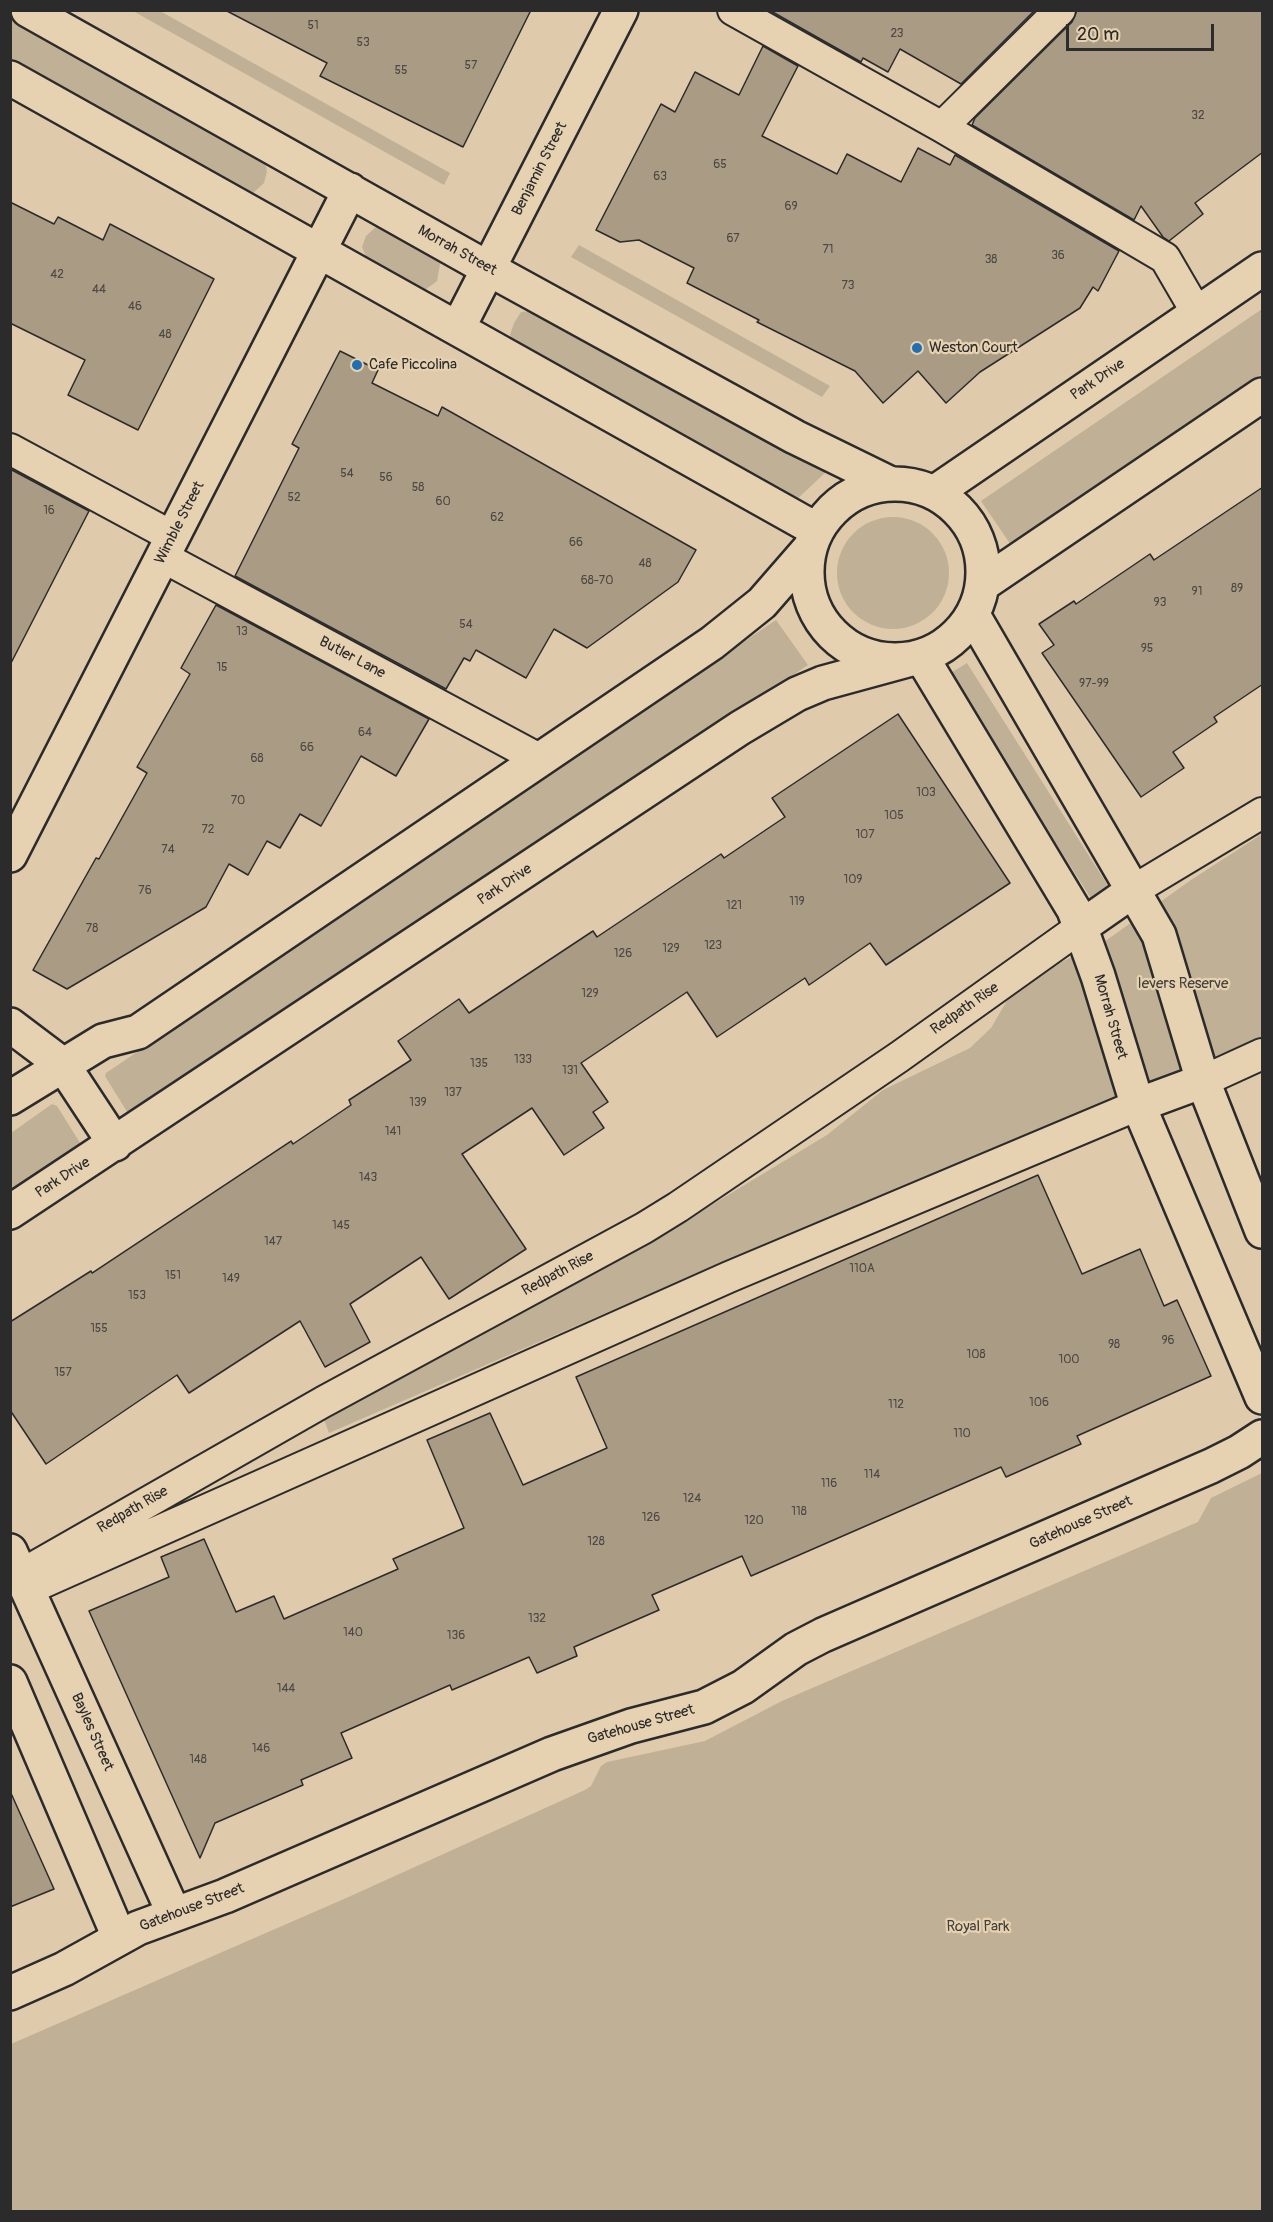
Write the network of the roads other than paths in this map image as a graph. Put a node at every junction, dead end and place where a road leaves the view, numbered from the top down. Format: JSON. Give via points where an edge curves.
{"nodes":[{"id":1,"x":28,"y":10,"type":"edge"},
{"id":2,"x":621,"y":10,"type":"edge"},
{"id":3,"x":733,"y":10,"type":"edge"},
{"id":4,"x":1060,"y":10,"type":"edge"},
{"id":5,"x":10,"y":78,"type":"edge"},
{"id":6,"x":942,"y":127,"type":"junction"},
{"id":7,"x":350,"y":190,"type":"junction"},
{"id":8,"x":318,"y":251,"type":"junction"},
{"id":9,"x":489,"y":269,"type":"junction"},
{"id":10,"x":1263,"y":269,"type":"edge"},
{"id":11,"x":1197,"y":313,"type":"junction"},
{"id":12,"x":458,"y":328,"type":"junction"},
{"id":13,"x":1263,"y":395,"type":"edge"},
{"id":14,"x":10,"y":449,"type":"edge"},
{"id":15,"x":889,"y":483,"type":"junction"},
{"id":16,"x":934,"y":493,"type":"junction"},
{"id":17,"x":813,"y":539,"type":"junction"},
{"id":18,"x":168,"y":547,"type":"junction"},
{"id":19,"x":983,"y":585,"type":"junction"},
{"id":20,"x":973,"y":615,"type":"junction"},
{"id":21,"x":916,"y":658,"type":"junction"},
{"id":22,"x":541,"y":760,"type":"junction"},
{"id":23,"x":1263,"y":813,"type":"edge"},
{"id":24,"x":10,"y":855,"type":"edge"},
{"id":25,"x":1134,"y":890,"type":"junction"},
{"id":26,"x":1081,"y":927,"type":"junction"},
{"id":27,"x":10,"y":1025,"type":"edge"},
{"id":28,"x":1263,"y":1054,"type":"edge"},
{"id":29,"x":63,"y":1065,"type":"junction"},
{"id":30,"x":1203,"y":1081,"type":"junction"},
{"id":31,"x":10,"y":1098,"type":"edge"},
{"id":32,"x":1138,"y":1105,"type":"junction"},
{"id":33,"x":115,"y":1144,"type":"junction"},
{"id":34,"x":10,"y":1212,"type":"edge"},
{"id":35,"x":1263,"y":1231,"type":"edge"},
{"id":36,"x":1263,"y":1397,"type":"edge"},
{"id":37,"x":1263,"y":1437,"type":"edge"},
{"id":38,"x":16,"y":1578,"type":"edge"},
{"id":39,"x":10,"y":1682,"type":"edge"},
{"id":40,"x":174,"y":1914,"type":"junction"},
{"id":41,"x":119,"y":1937,"type":"junction"},
{"id":42,"x":10,"y":1993,"type":"edge"}],
"edges":[{"from":1,"to":7,"type":"street","name":"Morrah Street"},
{"from":2,"to":9,"type":"street","name":"Benjamin Street"},
{"from":3,"to":6,"type":"lane"},
{"from":4,"to":6,"type":"lane"},
{"from":5,"to":8,"type":"street"},
{"from":6,"to":11,"type":"lane","via":[[1165,258]]},
{"from":7,"to":8,"type":"street","name":"Wimble Street"},
{"from":7,"to":9,"type":"street","name":"Morrah Street"},
{"from":8,"to":12,"type":"street"},
{"from":8,"to":18,"type":"street","name":"Wimble Street"},
{"from":9,"to":12,"type":"street","name":"Benjamin Street"},
{"from":9,"to":15,"type":"street","name":"Morrah Street","via":[[795,437]]},
{"from":10,"to":11,"type":"street","name":"Park Drive"},
{"from":11,"to":16,"type":"street","name":"Park Drive"},
{"from":12,"to":17,"type":"street"},
{"from":13,"to":19,"type":"street"},
{"from":14,"to":18,"type":"lane","name":"Butler Lane"},
{"from":15,"to":16,"type":"street","via":[[912,485]]},
{"from":15,"to":17,"type":"street","via":[[860,490],[835,506]]},
{"from":16,"to":19,"type":"street","via":[[957,508],[974,531],[982,557]]},
{"from":17,"to":21,"type":"street","via":[[807,579],[814,608],[830,633],[854,650],[882,659]]},
{"from":17,"to":22,"type":"street","via":[[762,603],[712,643]]},
{"from":18,"to":22,"type":"lane","name":"Butler Lane"},
{"from":18,"to":24,"type":"street","name":"Wimble Street"},
{"from":19,"to":20,"type":"street"},
{"from":20,"to":21,"type":"street","via":[[941,647]]},
{"from":20,"to":25,"type":"street"},
{"from":21,"to":26,"type":"street","name":"Morrah Street","via":[[1011,802]]},
{"from":21,"to":33,"type":"street","name":"Park Drive","via":[[823,683],[740,728]]},
{"from":22,"to":29,"type":"street","via":[[138,1032],[103,1041]]},
{"from":23,"to":25,"type":"lane"},
{"from":25,"to":26,"type":"street"},
{"from":25,"to":30,"type":"street","via":[[1159,935]]},
{"from":26,"to":32,"type":"street","name":"Morrah Street"},
{"from":26,"to":38,"type":"lane","name":"Redpath Rise","via":[[661,1218],[322,1402]]},
{"from":27,"to":29,"type":"street"},
{"from":28,"to":30,"type":"lane"},
{"from":29,"to":31,"type":"street"},
{"from":29,"to":33,"type":"street"},
{"from":30,"to":32,"type":"street"},
{"from":30,"to":35,"type":"street"},
{"from":32,"to":36,"type":"street","name":"Morrah Street"},
{"from":32,"to":38,"type":"lane","name":"Redpath Rise"},
{"from":33,"to":34,"type":"street","name":"Park Drive"},
{"from":37,"to":40,"type":"street","name":"Gatehouse Street","via":[[1211,1466],[823,1635],[704,1707],[631,1726],[552,1754],[225,1896]]},
{"from":38,"to":40,"type":"street","name":"Bayles Street"},
{"from":39,"to":41,"type":"street"},
{"from":40,"to":41,"type":"street","name":"Gatehouse Street"},
{"from":41,"to":42,"type":"street","name":"Gatehouse Street","via":[[64,1969]]}]}
